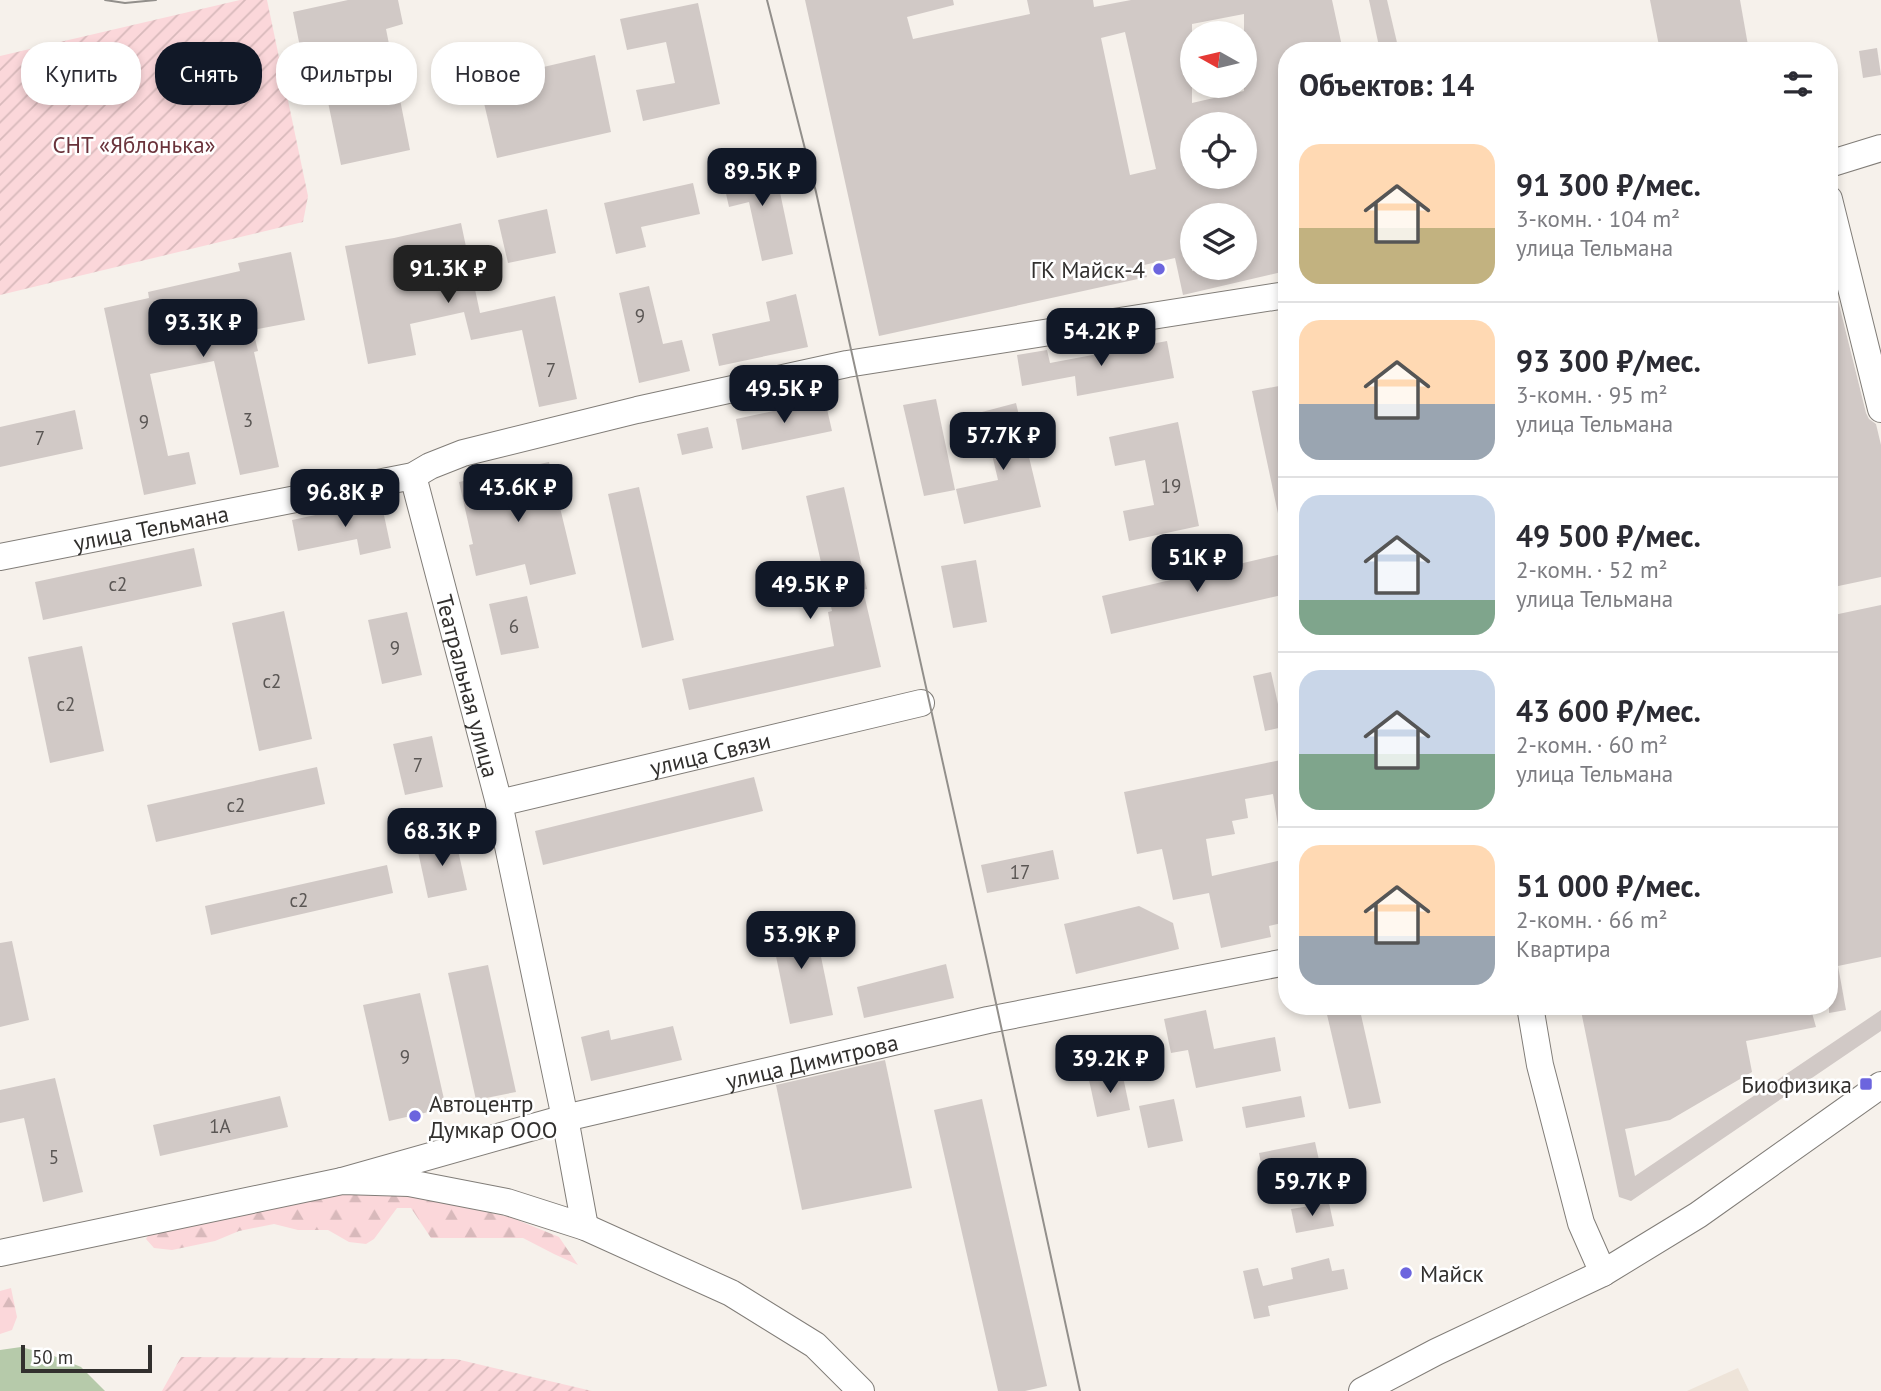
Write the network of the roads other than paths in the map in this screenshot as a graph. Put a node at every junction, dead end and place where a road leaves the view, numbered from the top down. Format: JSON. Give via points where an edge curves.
{"nodes":[{"id":1,"x":1881,"y":149,"type":"edge"},
{"id":2,"x":1838,"y":161,"type":"edge"},
{"id":3,"x":1838,"y":235,"type":"edge"},
{"id":4,"x":1278,"y":296,"type":"edge"},
{"id":5,"x":1881,"y":409,"type":"edge"},
{"id":6,"x":413,"y":476,"type":"junction"},
{"id":7,"x":0,"y":557,"type":"edge"},
{"id":8,"x":921,"y":703,"type":"dead end"},
{"id":9,"x":499,"y":803,"type":"junction"},
{"id":10,"x":1278,"y":964,"type":"edge"},
{"id":11,"x":1532,"y":1015,"type":"edge"},
{"id":12,"x":1881,"y":1085,"type":"edge"},
{"id":13,"x":565,"y":1118,"type":"junction"},
{"id":14,"x":342,"y":1181,"type":"junction"},
{"id":15,"x":585,"y":1227,"type":"junction"},
{"id":16,"x":0,"y":1253,"type":"edge"},
{"id":17,"x":1603,"y":1273,"type":"junction"},
{"id":18,"x":861,"y":1391,"type":"edge"},
{"id":19,"x":1362,"y":1391,"type":"edge"}],
"edges":[{"from":1,"to":2,"type":"street"},
{"from":3,"to":5,"type":"street"},
{"from":4,"to":6,"type":"street","name":"улица Тельмана","via":[[847,364],[463,453]]},
{"from":6,"to":7,"type":"street","name":"улица Тельмана"},
{"from":6,"to":9,"type":"street","name":"Театральная улица"},
{"from":8,"to":9,"type":"street","name":"улица Связи"},
{"from":9,"to":13,"type":"street","name":"Театральная улица"},
{"from":10,"to":13,"type":"street","name":"улица Димитрова","via":[[988,1020]]},
{"from":11,"to":17,"type":"street","via":[[1581,1223]]},
{"from":12,"to":17,"type":"street","via":[[1698,1216]]},
{"from":13,"to":14,"type":"street","name":"улица Димитрова"},
{"from":13,"to":15,"type":"street","name":"Театральная улица"},
{"from":14,"to":15,"type":"street","via":[[409,1184],[507,1202]]},
{"from":14,"to":16,"type":"street"},
{"from":15,"to":18,"type":"street","via":[[731,1293],[815,1345]]},
{"from":17,"to":19,"type":"street"}]}
